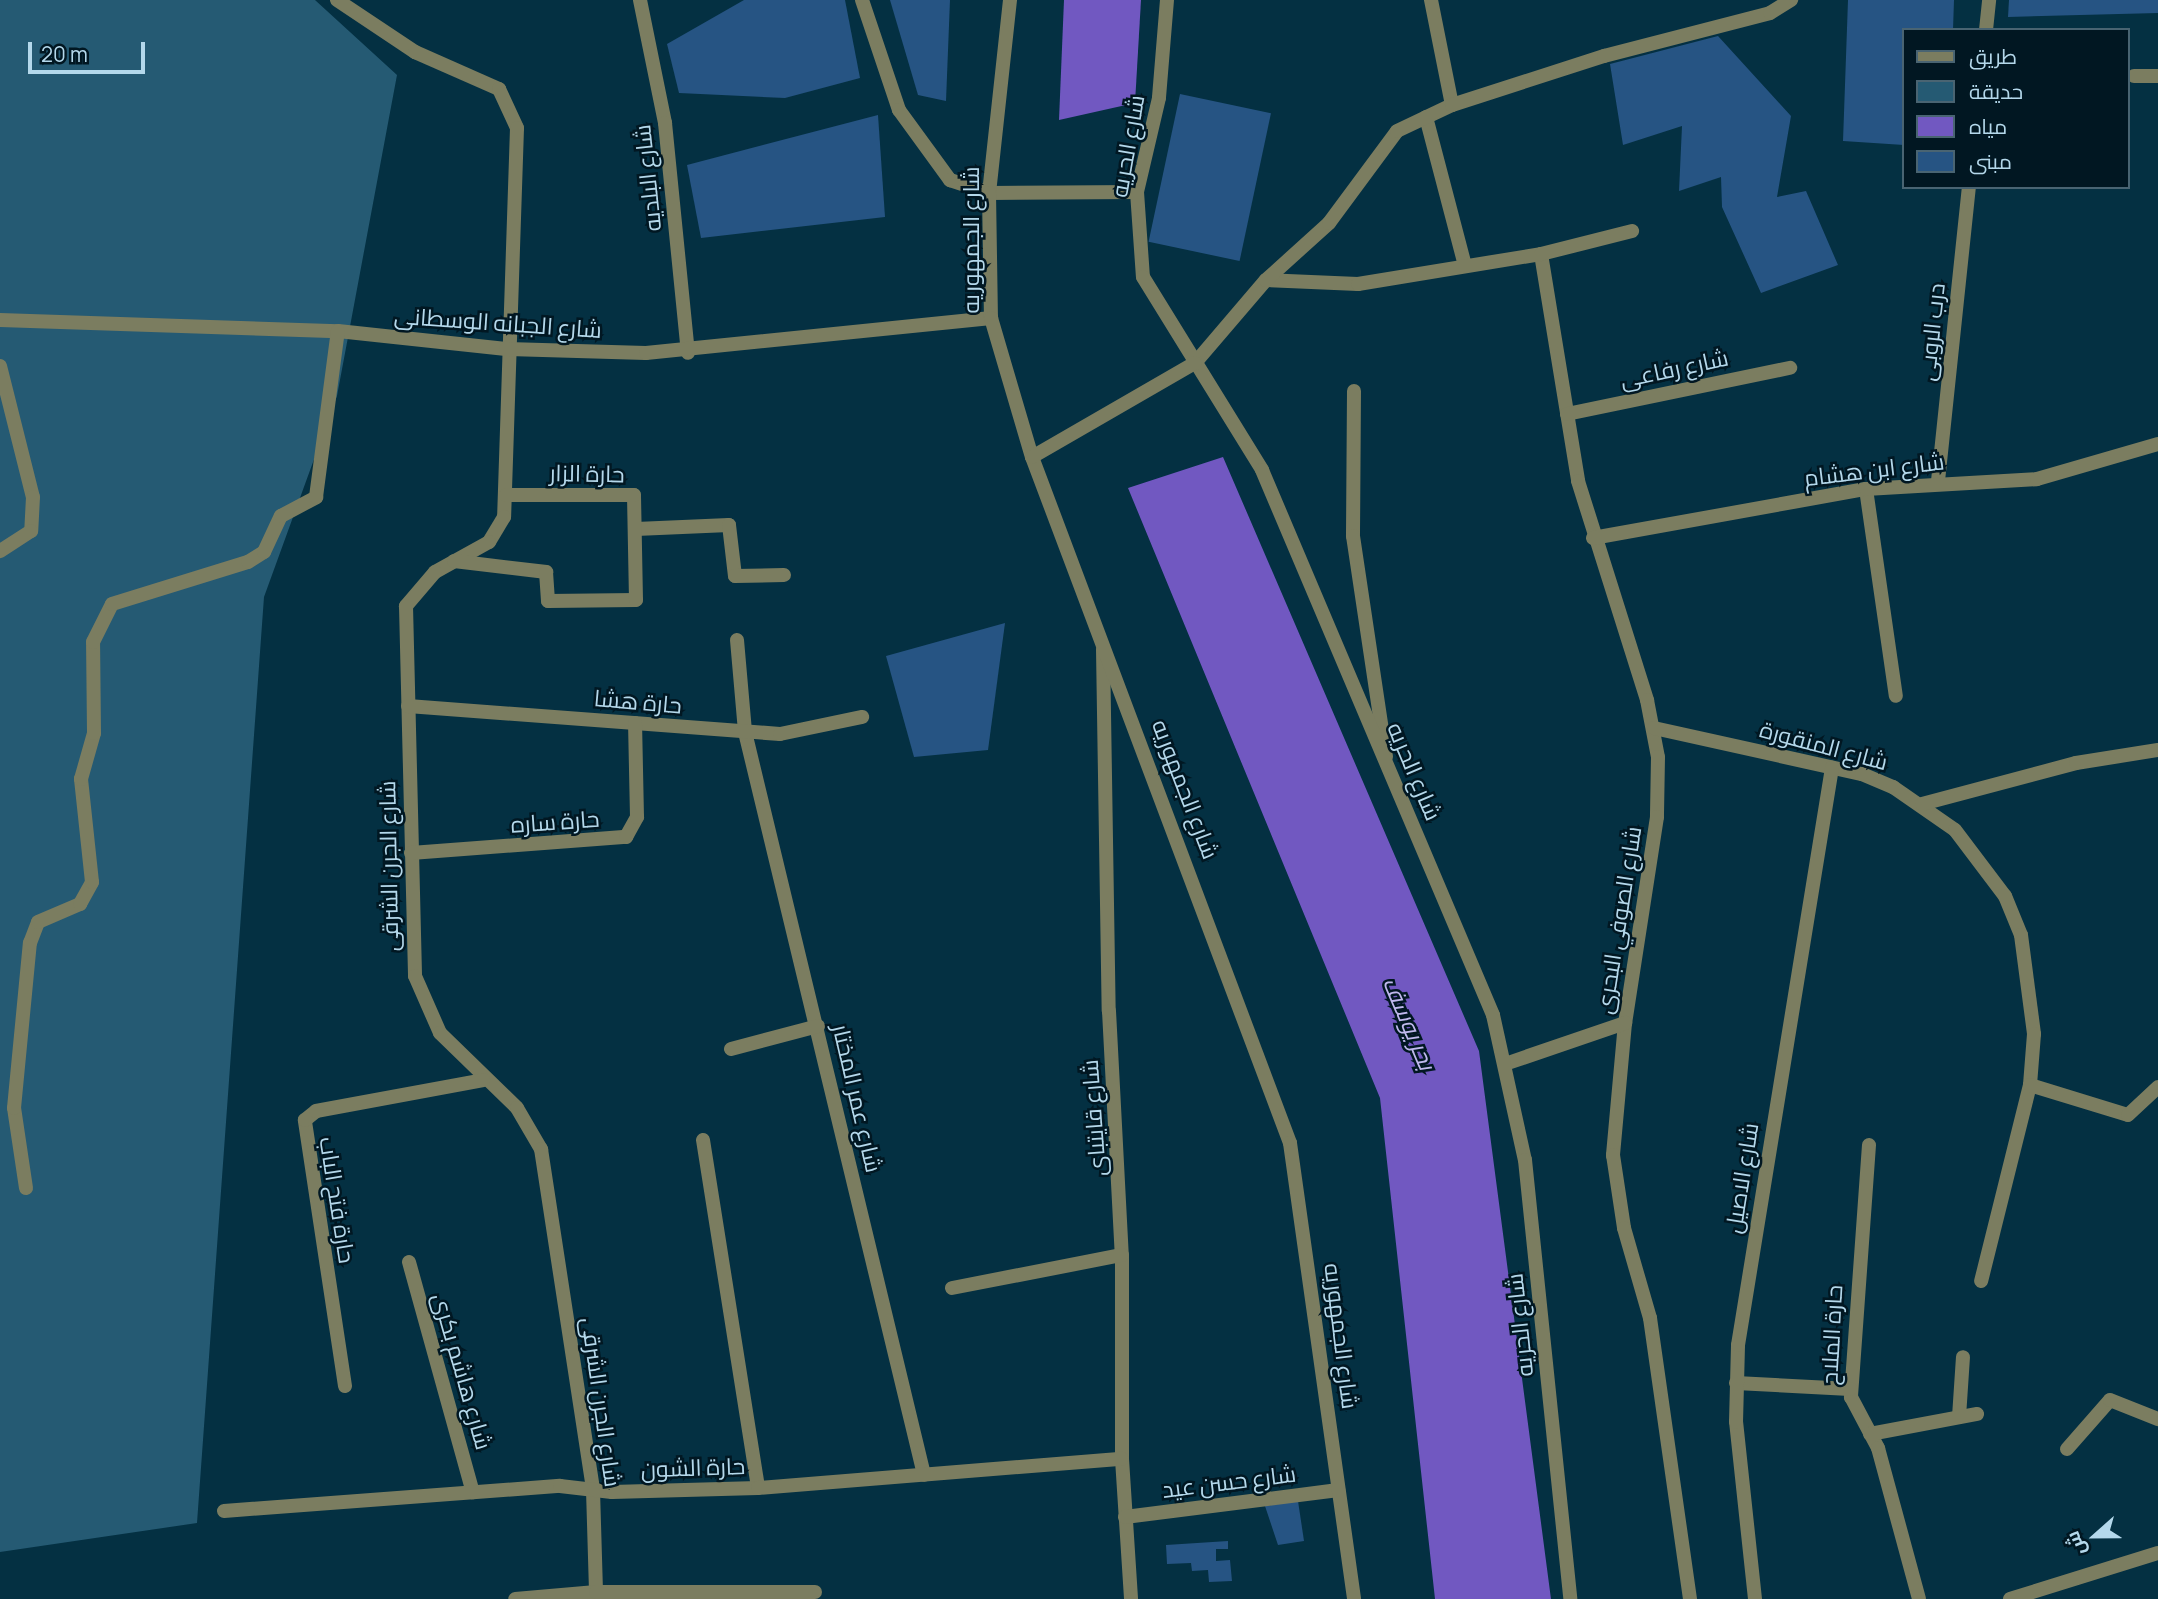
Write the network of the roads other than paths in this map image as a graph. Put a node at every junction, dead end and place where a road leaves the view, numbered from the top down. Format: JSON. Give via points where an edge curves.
{"nodes":[{"id":1,"x":337,"y":0,"type":"edge"},
{"id":2,"x":640,"y":0,"type":"edge"},
{"id":3,"x":862,"y":0,"type":"edge"},
{"id":4,"x":1010,"y":0,"type":"edge"},
{"id":5,"x":1167,"y":0,"type":"edge"},
{"id":6,"x":1431,"y":0,"type":"edge"},
{"id":7,"x":1791,"y":0,"type":"edge"},
{"id":8,"x":1989,"y":0,"type":"edge"},
{"id":9,"x":1986,"y":28,"type":"edge"},
{"id":10,"x":2134,"y":76,"type":"dead end"},
{"id":11,"x":2158,"y":76,"type":"edge"},
{"id":12,"x":1452,"y":105,"type":"junction"},
{"id":13,"x":1426,"y":117,"type":"junction"},
{"id":14,"x":1969,"y":189,"type":"edge"},
{"id":15,"x":989,"y":192,"type":"junction"},
{"id":16,"x":1137,"y":192,"type":"junction"},
{"id":17,"x":1632,"y":231,"type":"dead end"},
{"id":18,"x":1541,"y":254,"type":"junction"},
{"id":19,"x":1465,"y":266,"type":"junction"},
{"id":20,"x":1266,"y":279,"type":"junction"},
{"id":21,"x":991,"y":318,"type":"junction"},
{"id":22,"x":0,"y":320,"type":"edge"},
{"id":23,"x":338,"y":331,"type":"junction"},
{"id":24,"x":506,"y":349,"type":"junction"},
{"id":25,"x":688,"y":352,"type":"junction"},
{"id":26,"x":1195,"y":363,"type":"junction"},
{"id":27,"x":0,"y":366,"type":"edge"},
{"id":28,"x":1790,"y":368,"type":"dead end"},
{"id":29,"x":1354,"y":391,"type":"dead end"},
{"id":30,"x":1567,"y":414,"type":"junction"},
{"id":31,"x":2158,"y":444,"type":"edge"},
{"id":32,"x":1032,"y":457,"type":"junction"},
{"id":33,"x":1938,"y":481,"type":"junction"},
{"id":34,"x":1866,"y":489,"type":"junction"},
{"id":35,"x":506,"y":495,"type":"junction"},
{"id":36,"x":636,"y":529,"type":"junction"},
{"id":37,"x":1593,"y":538,"type":"junction"},
{"id":38,"x":0,"y":551,"type":"edge"},
{"id":39,"x":454,"y":561,"type":"junction"},
{"id":40,"x":784,"y":575,"type":"dead end"},
{"id":41,"x":1103,"y":633,"type":"junction"},
{"id":42,"x":737,"y":640,"type":"dead end"},
{"id":43,"x":1896,"y":696,"type":"dead end"},
{"id":44,"x":408,"y":706,"type":"junction"},
{"id":45,"x":862,"y":717,"type":"dead end"},
{"id":46,"x":635,"y":723,"type":"junction"},
{"id":47,"x":1654,"y":728,"type":"junction"},
{"id":48,"x":745,"y":732,"type":"junction"},
{"id":49,"x":2158,"y":750,"type":"edge"},
{"id":50,"x":1386,"y":761,"type":"junction"},
{"id":51,"x":1832,"y":768,"type":"junction"},
{"id":52,"x":1923,"y":804,"type":"junction"},
{"id":53,"x":411,"y":853,"type":"junction"},
{"id":54,"x":1625,"y":1023,"type":"junction"},
{"id":55,"x":818,"y":1026,"type":"junction"},
{"id":56,"x":731,"y":1049,"type":"dead end"},
{"id":57,"x":1508,"y":1063,"type":"junction"},
{"id":58,"x":483,"y":1080,"type":"junction"},
{"id":59,"x":2030,"y":1085,"type":"junction"},
{"id":60,"x":2158,"y":1087,"type":"edge"},
{"id":61,"x":703,"y":1140,"type":"dead end"},
{"id":62,"x":1868,"y":1145,"type":"dead end"},
{"id":63,"x":26,"y":1188,"type":"dead end"},
{"id":64,"x":1122,"y":1255,"type":"junction"},
{"id":65,"x":409,"y":1262,"type":"dead end"},
{"id":66,"x":1981,"y":1281,"type":"dead end"},
{"id":67,"x":952,"y":1288,"type":"dead end"},
{"id":68,"x":1963,"y":1357,"type":"dead end"},
{"id":69,"x":1736,"y":1383,"type":"junction"},
{"id":70,"x":345,"y":1386,"type":"dead end"},
{"id":71,"x":1850,"y":1389,"type":"junction"},
{"id":72,"x":1977,"y":1414,"type":"dead end"},
{"id":73,"x":1959,"y":1417,"type":"junction"},
{"id":74,"x":2158,"y":1419,"type":"edge"},
{"id":75,"x":1870,"y":1434,"type":"junction"},
{"id":76,"x":2067,"y":1449,"type":"dead end"},
{"id":77,"x":1122,"y":1459,"type":"junction"},
{"id":78,"x":924,"y":1475,"type":"junction"},
{"id":79,"x":758,"y":1488,"type":"junction"},
{"id":80,"x":593,"y":1490,"type":"junction"},
{"id":81,"x":1338,"y":1490,"type":"junction"},
{"id":82,"x":473,"y":1492,"type":"junction"},
{"id":83,"x":224,"y":1511,"type":"dead end"},
{"id":84,"x":1125,"y":1517,"type":"junction"},
{"id":85,"x":2158,"y":1553,"type":"edge"},
{"id":86,"x":596,"y":1592,"type":"junction"},
{"id":87,"x":815,"y":1592,"type":"dead end"},
{"id":88,"x":515,"y":1599,"type":"edge"},
{"id":89,"x":1131,"y":1599,"type":"edge"},
{"id":90,"x":1354,"y":1599,"type":"edge"},
{"id":91,"x":1570,"y":1599,"type":"edge"},
{"id":92,"x":1689,"y":1599,"type":"edge"},
{"id":93,"x":1755,"y":1599,"type":"edge"},
{"id":94,"x":1919,"y":1599,"type":"edge"},
{"id":95,"x":2010,"y":1599,"type":"edge"}],
"edges":[{"from":1,"to":24,"type":"street","name":"شارع الجرن الشرقى","via":[[415,52],[484,79],[511,107],[517,128]]},
{"from":2,"to":25,"type":"street","name":"شارع البلديه","via":[[665,123]]},
{"from":3,"to":15,"type":"street","via":[[887,83],[914,135],[950,180]]},
{"from":4,"to":15,"type":"street","name":"شارع الجمهوريه"},
{"from":5,"to":16,"type":"street","name":"شارع الحريه","via":[[1159,98]]},
{"from":6,"to":12,"type":"street"},
{"from":7,"to":12,"type":"street","via":[[1770,13],[1604,56]]},
{"from":8,"to":9,"type":"street"},
{"from":10,"to":11,"type":"street"},
{"from":12,"to":13,"type":"street"},
{"from":13,"to":19,"type":"street"},
{"from":13,"to":20,"type":"street","via":[[1397,131],[1329,223]]},
{"from":14,"to":33,"type":"street","name":"درب الروبى"},
{"from":15,"to":16,"type":"street"},
{"from":15,"to":21,"type":"street","name":"شارع الجمهوريه"},
{"from":16,"to":26,"type":"street","name":"شارع الحريه","via":[[1143,277]]},
{"from":17,"to":18,"type":"street"},
{"from":18,"to":19,"type":"street"},
{"from":18,"to":30,"type":"street","name":"شارع الصوفي البحرى"},
{"from":19,"to":20,"type":"street","via":[[1358,284]]},
{"from":20,"to":26,"type":"street"},
{"from":21,"to":25,"type":"street","name":"شارع الجبانه الوسطانى"},
{"from":21,"to":32,"type":"street","name":"شارع الجمهوريه"},
{"from":22,"to":23,"type":"street","name":"شارع الجبانه الوسطانى"},
{"from":23,"to":24,"type":"street","name":"شارع الجبانه الوسطانى"},
{"from":23,"to":63,"type":"street","via":[[316,497],[281,516],[264,552],[248,562],[112,604],[93,642],[94,733],[81,779],[92,882],[80,904],[38,922],[30,943],[14,1108]]},
{"from":24,"to":25,"type":"street","name":"شارع الجبانه الوسطانى"},
{"from":24,"to":35,"type":"street","name":"شارع الجرن الشرقى"},
{"from":26,"to":32,"type":"street"},
{"from":26,"to":50,"type":"street","name":"شارع الحريه","via":[[1262,470]]},
{"from":27,"to":38,"type":"street","via":[[33,497],[31,531]]},
{"from":28,"to":30,"type":"street","name":"شارع رفاعى"},
{"from":29,"to":50,"type":"street","via":[[1353,536],[1378,670]]},
{"from":30,"to":37,"type":"street","name":"شارع الصوفي البحرى"},
{"from":31,"to":33,"type":"street","name":"شارع ابن هشام","via":[[2037,479]]},
{"from":32,"to":41,"type":"street","name":"شارع الجمهوريه"},
{"from":33,"to":34,"type":"street","name":"شارع ابن هشام"},
{"from":34,"to":37,"type":"street","name":"شارع ابن هشام"},
{"from":34,"to":43,"type":"street"},
{"from":35,"to":36,"type":"street","name":"حارة الزار","via":[[632,495]]},
{"from":35,"to":39,"type":"street","name":"شارع الجرن الشرقى","via":[[498,532]]},
{"from":36,"to":39,"type":"street","name":"حارة الزار","via":[[636,600],[548,601],[546,572]]},
{"from":36,"to":40,"type":"street","via":[[729,525],[735,576]]},
{"from":37,"to":47,"type":"street","name":"شارع الصوفي البحرى"},
{"from":39,"to":44,"type":"street","name":"شارع الجرن الشرقى","via":[[417,588],[405,606]]},
{"from":41,"to":64,"type":"street","name":"شارع قايتباى","via":[[1109,1011]]},
{"from":41,"to":81,"type":"street","name":"شارع الجمهوريه","via":[[1290,1143]]},
{"from":42,"to":48,"type":"street","name":"شارع عمر المختار"},
{"from":44,"to":46,"type":"street","name":"حارة هشا"},
{"from":44,"to":53,"type":"street","name":"شارع الجرن الشرقى"},
{"from":45,"to":48,"type":"street","name":"حارة هشا","via":[[811,730]]},
{"from":46,"to":48,"type":"street","name":"حارة هشا"},
{"from":46,"to":53,"type":"street","name":"حارة ساره","via":[[637,817],[626,837]]},
{"from":47,"to":51,"type":"street","name":"شارع المنقورة"},
{"from":47,"to":54,"type":"street","name":"شارع الصوفي البحرى","via":[[1657,817]]},
{"from":48,"to":55,"type":"street","name":"شارع عمر المختار"},
{"from":49,"to":52,"type":"street","via":[[2076,763]]},
{"from":50,"to":57,"type":"street","name":"شارع الحريه"},
{"from":51,"to":52,"type":"street","name":"شارع المنقورة","via":[[1862,774]]},
{"from":51,"to":69,"type":"street","name":"شارع الاصيل","via":[[1742,1307]]},
{"from":52,"to":59,"type":"street","name":"شارع المنقورة","via":[[1983,861],[2021,934],[2034,1034]]},
{"from":53,"to":58,"type":"street","name":"شارع الجرن الشرقى","via":[[415,976],[440,1033]]},
{"from":54,"to":57,"type":"street"},
{"from":54,"to":92,"type":"street","name":"شارع الصوفي البحرى","via":[[1613,1155],[1616,1192],[1650,1318]]},
{"from":55,"to":56,"type":"street"},
{"from":55,"to":78,"type":"street","name":"شارع عمر المختار"},
{"from":57,"to":91,"type":"street","name":"شارع الحريه","via":[[1525,1160]]},
{"from":58,"to":70,"type":"street","name":"حارة فتح الباب","via":[[316,1111],[305,1120]]},
{"from":58,"to":80,"type":"street","name":"شارع الجرن الشرقى","via":[[517,1108],[541,1149]]},
{"from":59,"to":60,"type":"street","via":[[2128,1115]]},
{"from":59,"to":66,"type":"street","name":"شارع المنقورة"},
{"from":61,"to":79,"type":"street"},
{"from":62,"to":71,"type":"street","name":"حارة الملاح"},
{"from":64,"to":67,"type":"street"},
{"from":64,"to":77,"type":"street","name":"شارع قايتباى"},
{"from":65,"to":82,"type":"street","name":"شارع هاشم بكرى"},
{"from":68,"to":73,"type":"street"},
{"from":69,"to":71,"type":"street"},
{"from":69,"to":93,"type":"street","name":"شارع الاصيل"},
{"from":71,"to":75,"type":"street","name":"حارة الملاح","via":[[1852,1406]]},
{"from":72,"to":73,"type":"street"},
{"from":73,"to":75,"type":"street"},
{"from":74,"to":76,"type":"street","via":[[2110,1400]]},
{"from":75,"to":94,"type":"street","name":"حارة الملاح"},
{"from":77,"to":78,"type":"street","name":"حارة الشون"},
{"from":77,"to":84,"type":"street","name":"شارع قايتباى"},
{"from":78,"to":79,"type":"street","name":"حارة الشون"},
{"from":79,"to":80,"type":"street","name":"حارة الشون"},
{"from":80,"to":82,"type":"street","name":"حارة الشون","via":[[560,1486]]},
{"from":80,"to":86,"type":"street","name":"شارع الجرن الشرقى"},
{"from":81,"to":84,"type":"street","name":"شارع حسن عيد"},
{"from":81,"to":90,"type":"street","name":"شارع الجمهوريه"},
{"from":82,"to":83,"type":"street","name":"حارة الشون"},
{"from":84,"to":89,"type":"street","name":"شارع قايتباى"},
{"from":85,"to":95,"type":"street"},
{"from":86,"to":87,"type":"street"},
{"from":86,"to":88,"type":"street"}]}
